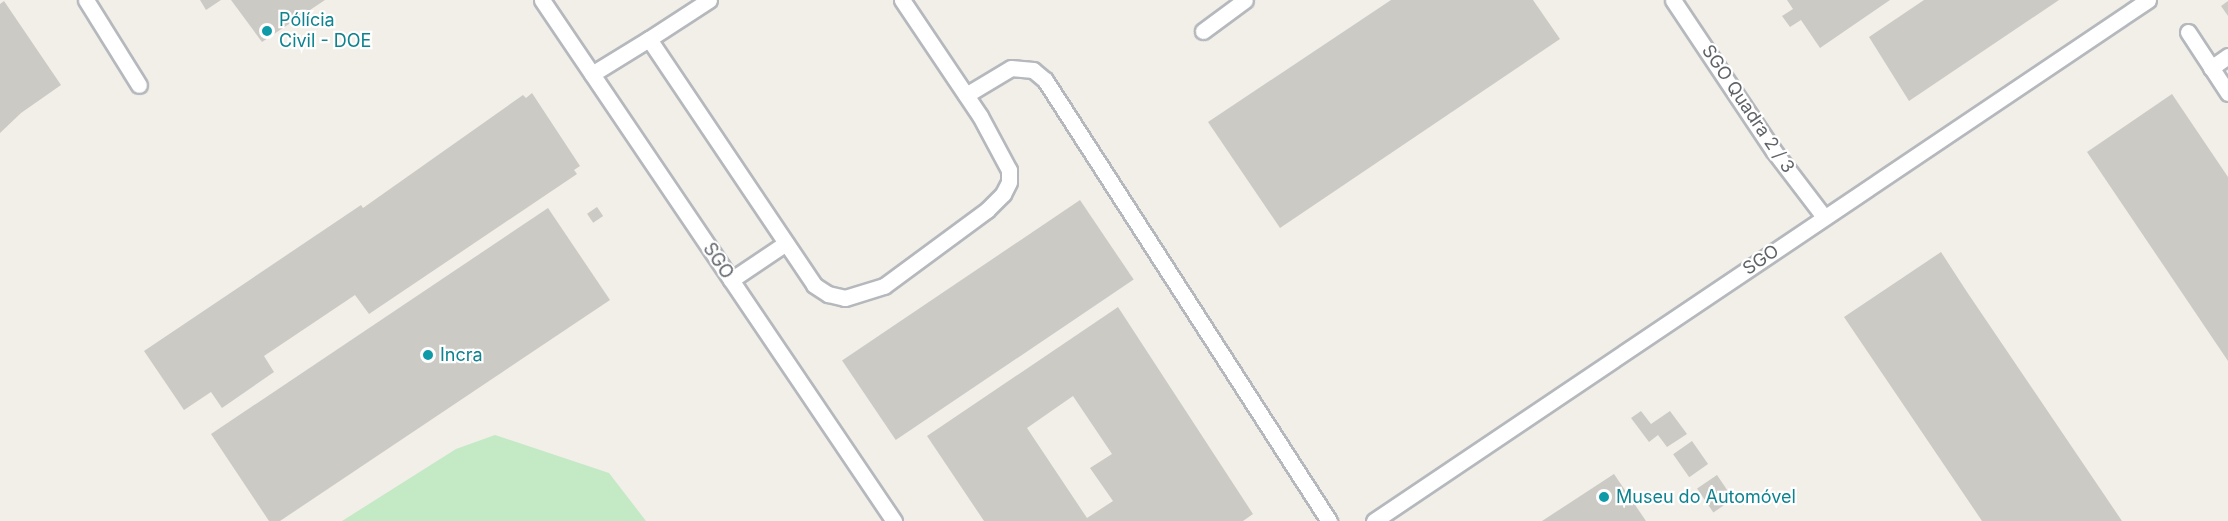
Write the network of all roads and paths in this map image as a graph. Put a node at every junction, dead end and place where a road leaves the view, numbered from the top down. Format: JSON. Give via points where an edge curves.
{"nodes":[{"id":1,"x":86,"y":0,"type":"edge"},
{"id":2,"x":542,"y":0,"type":"edge"},
{"id":3,"x":709,"y":0,"type":"edge"},
{"id":4,"x":902,"y":0,"type":"edge"},
{"id":5,"x":1245,"y":0,"type":"edge"},
{"id":6,"x":1673,"y":0,"type":"edge"},
{"id":7,"x":2148,"y":0,"type":"edge"},
{"id":8,"x":1203,"y":31,"type":"dead end"},
{"id":9,"x":2188,"y":32,"type":"dead end"},
{"id":10,"x":649,"y":39,"type":"junction"},
{"id":11,"x":2228,"y":56,"type":"edge"},
{"id":12,"x":2211,"y":68,"type":"junction"},
{"id":13,"x":592,"y":74,"type":"junction"},
{"id":14,"x":139,"y":85,"type":"dead end"},
{"id":15,"x":2228,"y":93,"type":"edge"},
{"id":16,"x":966,"y":95,"type":"junction"},
{"id":17,"x":1824,"y":217,"type":"junction"},
{"id":18,"x":786,"y":243,"type":"junction"},
{"id":19,"x":731,"y":280,"type":"junction"},
{"id":20,"x":894,"y":521,"type":"edge"},
{"id":21,"x":1329,"y":521,"type":"edge"},
{"id":22,"x":1374,"y":521,"type":"edge"}],
"edges":[{"from":1,"to":14,"type":"lane"},
{"from":2,"to":13,"type":"lane","name":"SGO"},
{"from":3,"to":10,"type":"lane"},
{"from":4,"to":16,"type":"lane"},
{"from":5,"to":8,"type":"lane"},
{"from":6,"to":17,"type":"lane","name":"SGO Quadra 2 / 3","via":[[1773,150]]},
{"from":7,"to":17,"type":"lane","name":"SGO"},
{"from":9,"to":12,"type":"lane"},
{"from":10,"to":13,"type":"lane"},
{"from":10,"to":18,"type":"lane"},
{"from":11,"to":12,"type":"lane"},
{"from":12,"to":15,"type":"lane"},
{"from":13,"to":19,"type":"lane","name":"SGO"},
{"from":16,"to":18,"type":"lane","via":[[1009,170],[1003,194],[987,210],[884,286],[845,298],[814,285]]},
{"from":16,"to":21,"type":"lane","via":[[1011,68],[1033,70],[1045,80]]},
{"from":17,"to":22,"type":"lane","name":"SGO"},
{"from":18,"to":19,"type":"lane"},
{"from":19,"to":20,"type":"lane","name":"SGO"}]}
